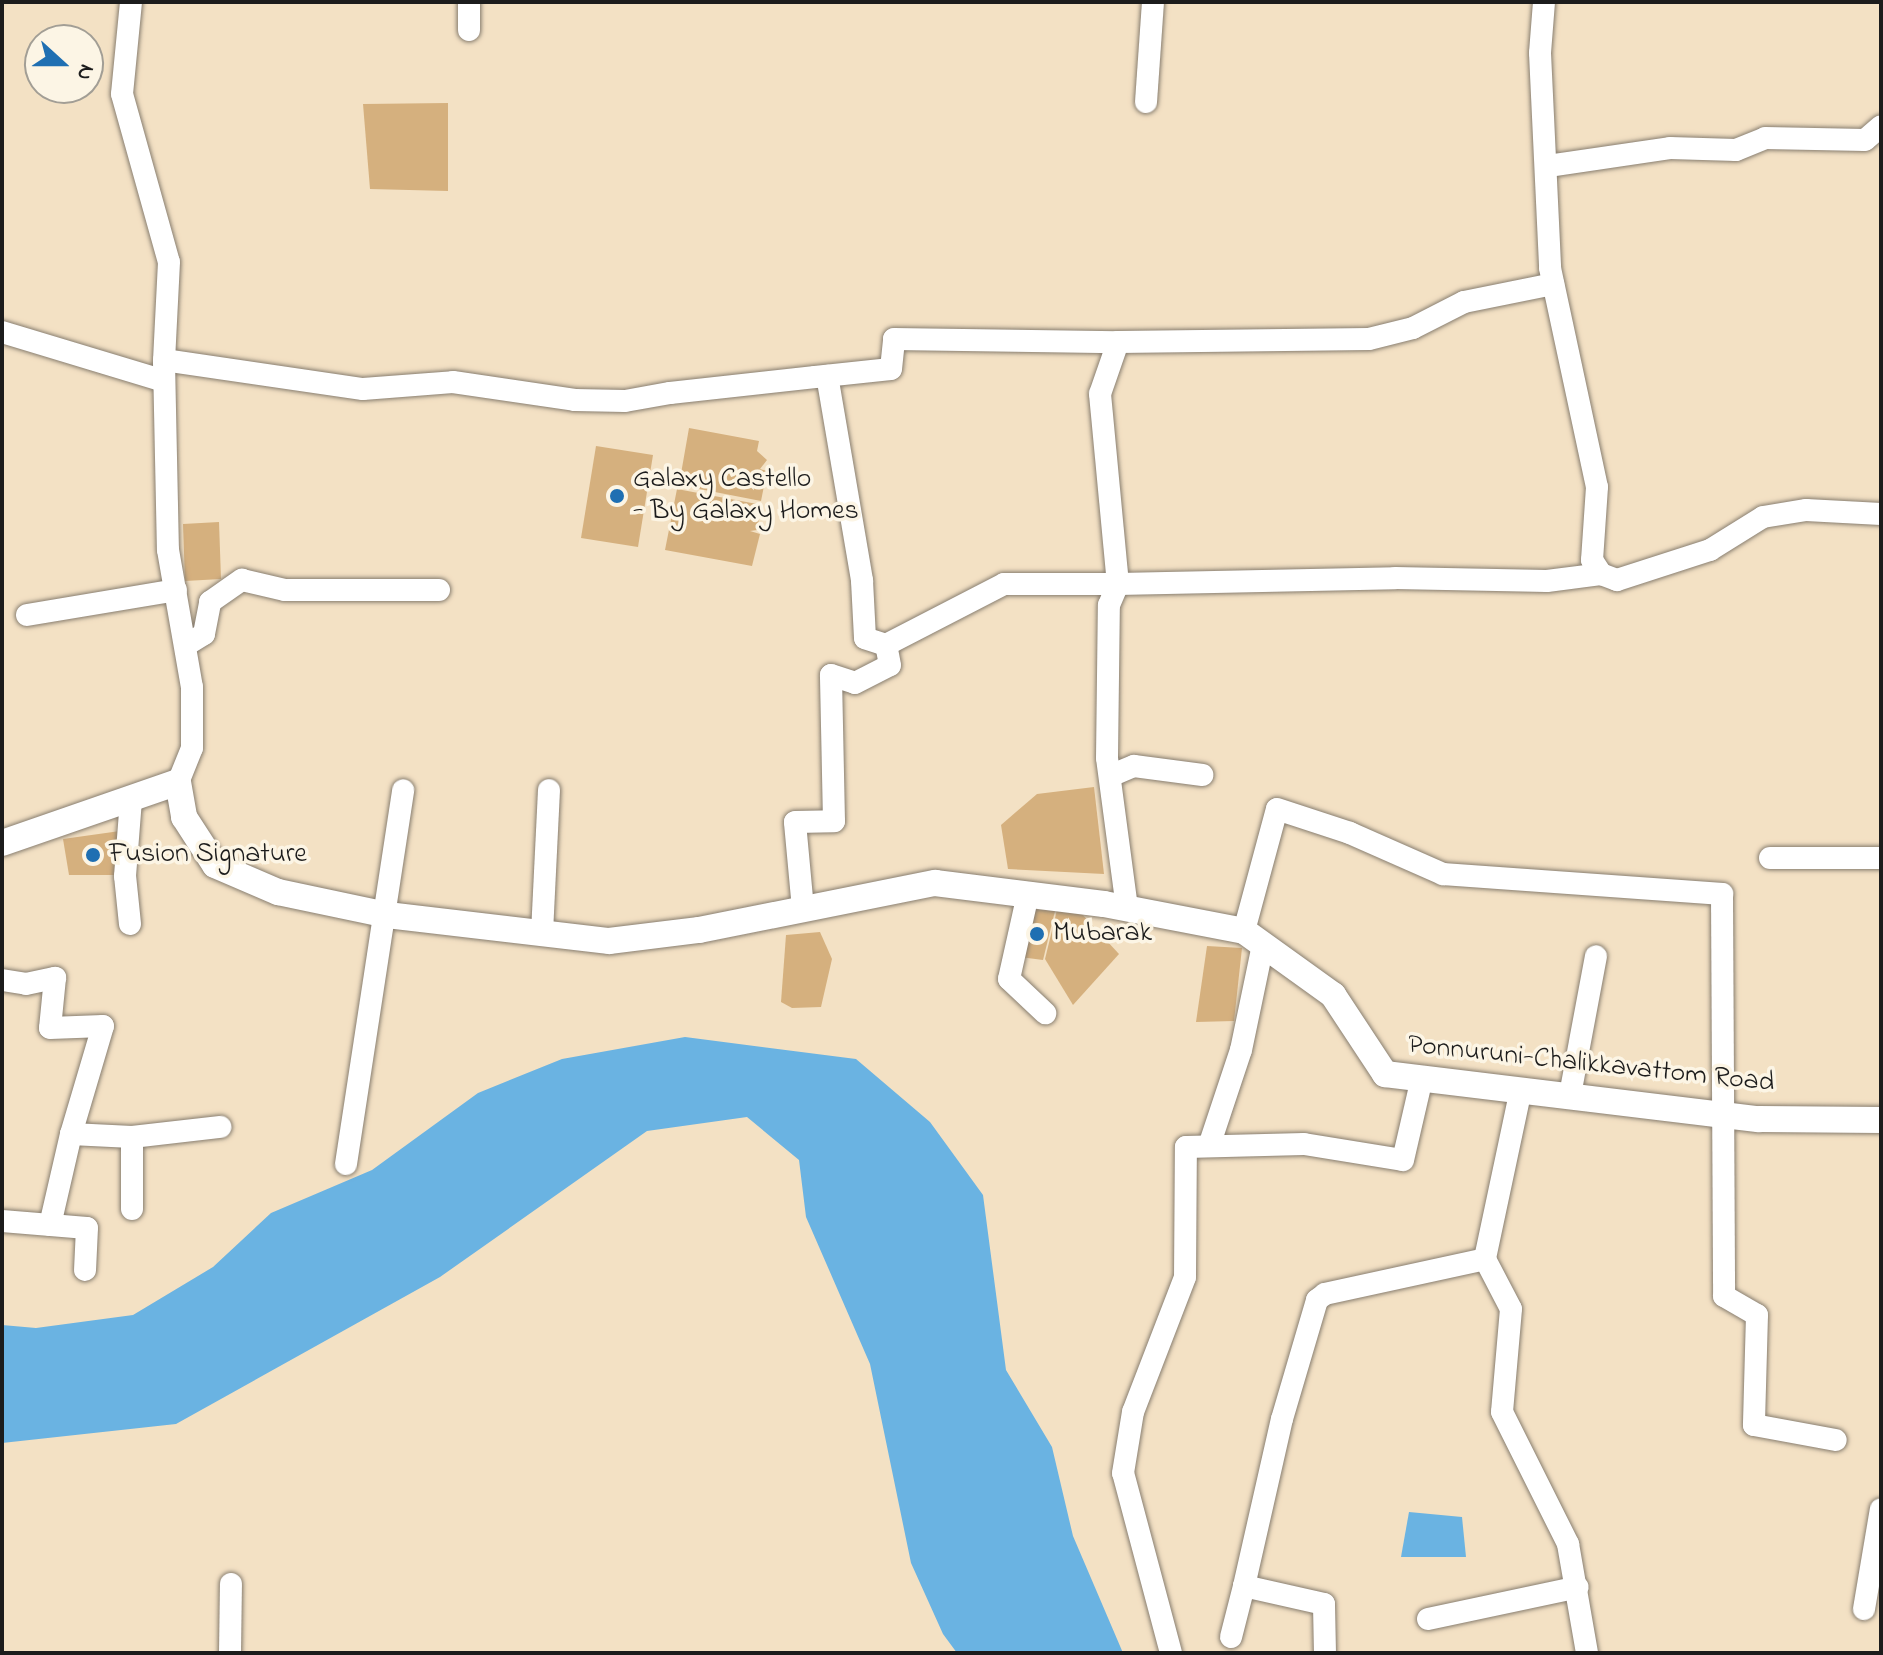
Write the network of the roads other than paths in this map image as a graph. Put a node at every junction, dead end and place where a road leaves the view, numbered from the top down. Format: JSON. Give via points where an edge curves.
{"nodes":[{"id":1,"x":131,"y":2,"type":"edge"},
{"id":2,"x":469,"y":2,"type":"edge"},
{"id":3,"x":1153,"y":2,"type":"edge"},
{"id":4,"x":1544,"y":2,"type":"edge"},
{"id":5,"x":469,"y":30,"type":"dead end"},
{"id":6,"x":1146,"y":102,"type":"dead end"},
{"id":7,"x":1881,"y":126,"type":"edge"},
{"id":8,"x":1548,"y":166,"type":"junction"},
{"id":9,"x":1553,"y":284,"type":"junction"},
{"id":10,"x":2,"y":332,"type":"edge"},
{"id":11,"x":1118,"y":342,"type":"junction"},
{"id":12,"x":164,"y":370,"type":"junction"},
{"id":13,"x":827,"y":376,"type":"junction"},
{"id":14,"x":1881,"y":514,"type":"edge"},
{"id":15,"x":1601,"y":574,"type":"junction"},
{"id":16,"x":1118,"y":584,"type":"junction"},
{"id":17,"x":176,"y":590,"type":"junction"},
{"id":18,"x":439,"y":590,"type":"dead end"},
{"id":19,"x":27,"y":615,"type":"dead end"},
{"id":20,"x":186,"y":645,"type":"junction"},
{"id":21,"x":886,"y":645,"type":"junction"},
{"id":22,"x":1202,"y":775,"type":"dead end"},
{"id":23,"x":1110,"y":776,"type":"junction"},
{"id":24,"x":178,"y":782,"type":"junction"},
{"id":25,"x":403,"y":790,"type":"dead end"},
{"id":26,"x":549,"y":790,"type":"dead end"},
{"id":27,"x":131,"y":799,"type":"junction"},
{"id":28,"x":2,"y":843,"type":"edge"},
{"id":29,"x":1770,"y":858,"type":"dead end"},
{"id":30,"x":1881,"y":858,"type":"edge"},
{"id":31,"x":1028,"y":894,"type":"junction"},
{"id":32,"x":1127,"y":908,"type":"junction"},
{"id":33,"x":803,"y":909,"type":"junction"},
{"id":34,"x":387,"y":915,"type":"junction"},
{"id":35,"x":130,"y":924,"type":"dead end"},
{"id":36,"x":542,"y":933,"type":"junction"},
{"id":37,"x":1253,"y":938,"type":"junction"},
{"id":38,"x":1596,"y":956,"type":"dead end"},
{"id":39,"x":2,"y":980,"type":"edge"},
{"id":40,"x":1045,"y":1013,"type":"dead end"},
{"id":41,"x":1422,"y":1078,"type":"junction"},
{"id":42,"x":1521,"y":1089,"type":"junction"},
{"id":43,"x":1570,"y":1095,"type":"junction"},
{"id":44,"x":1721,"y":1114,"type":"junction"},
{"id":45,"x":1881,"y":1120,"type":"edge"},
{"id":46,"x":220,"y":1127,"type":"dead end"},
{"id":47,"x":71,"y":1134,"type":"junction"},
{"id":48,"x":132,"y":1137,"type":"junction"},
{"id":49,"x":1209,"y":1146,"type":"junction"},
{"id":50,"x":346,"y":1164,"type":"dead end"},
{"id":51,"x":132,"y":1209,"type":"dead end"},
{"id":52,"x":2,"y":1221,"type":"edge"},
{"id":53,"x":50,"y":1225,"type":"junction"},
{"id":54,"x":1485,"y":1259,"type":"junction"},
{"id":55,"x":85,"y":1270,"type":"dead end"},
{"id":56,"x":1836,"y":1440,"type":"dead end"},
{"id":57,"x":1881,"y":1509,"type":"edge"},
{"id":58,"x":231,"y":1584,"type":"dead end"},
{"id":59,"x":1244,"y":1586,"type":"junction"},
{"id":60,"x":1578,"y":1587,"type":"junction"},
{"id":61,"x":1864,"y":1609,"type":"dead end"},
{"id":62,"x":1428,"y":1619,"type":"dead end"},
{"id":63,"x":1231,"y":1637,"type":"dead end"},
{"id":64,"x":230,"y":1653,"type":"edge"},
{"id":65,"x":1171,"y":1653,"type":"edge"},
{"id":66,"x":1325,"y":1653,"type":"edge"},
{"id":67,"x":1587,"y":1653,"type":"edge"}],
"edges":[{"from":1,"to":12,"type":"street","via":[[122,94],[169,262]]},
{"from":2,"to":5,"type":"street"},
{"from":3,"to":6,"type":"street"},
{"from":4,"to":8,"type":"street","via":[[1540,53]]},
{"from":7,"to":8,"type":"street","via":[[1865,140],[1765,138],[1736,150],[1670,148]]},
{"from":8,"to":9,"type":"street"},
{"from":9,"to":11,"type":"street","via":[[1464,302],[1413,328],[1369,339]]},
{"from":9,"to":15,"type":"street","via":[[1597,487],[1592,560]]},
{"from":10,"to":12,"type":"street"},
{"from":11,"to":13,"type":"street","via":[[894,339],[891,369]]},
{"from":11,"to":16,"type":"street","via":[[1100,394]]},
{"from":12,"to":13,"type":"street","via":[[363,389],[453,382],[625,401]]},
{"from":12,"to":17,"type":"street","via":[[168,550]]},
{"from":13,"to":21,"type":"street","via":[[862,580],[865,638]]},
{"from":14,"to":15,"type":"street","via":[[1806,510],[1763,517],[1710,550],[1617,580]]},
{"from":15,"to":16,"type":"street","via":[[1519,581]]},
{"from":16,"to":21,"type":"street","via":[[1004,584]]},
{"from":16,"to":23,"type":"street","via":[[1109,605]]},
{"from":17,"to":19,"type":"street"},
{"from":17,"to":20,"type":"street"},
{"from":18,"to":20,"type":"street","via":[[285,590],[242,580],[210,602],[204,634]]},
{"from":20,"to":24,"type":"street","via":[[192,748]]},
{"from":21,"to":33,"type":"street","via":[[890,665],[855,683],[831,675],[834,821],[795,822]]},
{"from":22,"to":23,"type":"street","via":[[1134,766]]},
{"from":23,"to":32,"type":"street"},
{"from":24,"to":27,"type":"street"},
{"from":24,"to":34,"type":"street","name":"Ponnuruni-Chalikkavattom Road","via":[[184,817],[215,865],[278,892]]},
{"from":25,"to":34,"type":"street"},
{"from":26,"to":36,"type":"street"},
{"from":27,"to":28,"type":"street"},
{"from":27,"to":35,"type":"street","via":[[125,876]]},
{"from":29,"to":30,"type":"street"},
{"from":31,"to":32,"type":"street","name":"Ponnuruni-Chalikkavattom Road"},
{"from":31,"to":33,"type":"street","name":"Ponnuruni-Chalikkavattom Road","via":[[935,883]]},
{"from":31,"to":40,"type":"street","via":[[1009,979]]},
{"from":32,"to":37,"type":"street","name":"Ponnuruni-Chalikkavattom Road"},
{"from":33,"to":36,"type":"street","name":"Ponnuruni-Chalikkavattom Road","via":[[609,941]]},
{"from":34,"to":36,"type":"street","name":"Ponnuruni-Chalikkavattom Road"},
{"from":34,"to":50,"type":"street"},
{"from":37,"to":41,"type":"street","name":"Ponnuruni-Chalikkavattom Road","via":[[1333,995],[1385,1074]]},
{"from":37,"to":44,"type":"street","via":[[1277,809],[1350,833],[1443,874],[1722,894]]},
{"from":37,"to":49,"type":"street","via":[[1241,1050]]},
{"from":38,"to":43,"type":"street"},
{"from":39,"to":47,"type":"street","via":[[26,984],[55,978],[50,1028],[103,1026]]},
{"from":41,"to":42,"type":"street","name":"Ponnuruni-Chalikkavattom Road"},
{"from":41,"to":49,"type":"street","via":[[1403,1160],[1327,1146]]},
{"from":42,"to":43,"type":"street","name":"Ponnuruni-Chalikkavattom Road"},
{"from":42,"to":54,"type":"street"},
{"from":43,"to":44,"type":"street","name":"Ponnuruni-Chalikkavattom Road"},
{"from":44,"to":45,"type":"street","name":"Ponnuruni-Chalikkavattom Road"},
{"from":44,"to":56,"type":"street","via":[[1724,1296],[1757,1315],[1754,1425]]},
{"from":46,"to":48,"type":"street"},
{"from":47,"to":48,"type":"street"},
{"from":47,"to":53,"type":"street"},
{"from":48,"to":51,"type":"street"},
{"from":49,"to":65,"type":"street","via":[[1186,1147],[1185,1277],[1138,1397],[1123,1458],[1131,1519]]},
{"from":52,"to":53,"type":"street"},
{"from":53,"to":55,"type":"street","via":[[87,1228]]},
{"from":54,"to":59,"type":"street","via":[[1319,1296],[1282,1419]]},
{"from":54,"to":60,"type":"street","via":[[1511,1309],[1502,1412],[1568,1544]]},
{"from":57,"to":61,"type":"street"},
{"from":58,"to":64,"type":"street"},
{"from":59,"to":63,"type":"street"},
{"from":59,"to":66,"type":"street","via":[[1324,1604]]},
{"from":60,"to":62,"type":"street"},
{"from":60,"to":67,"type":"street"}]}
